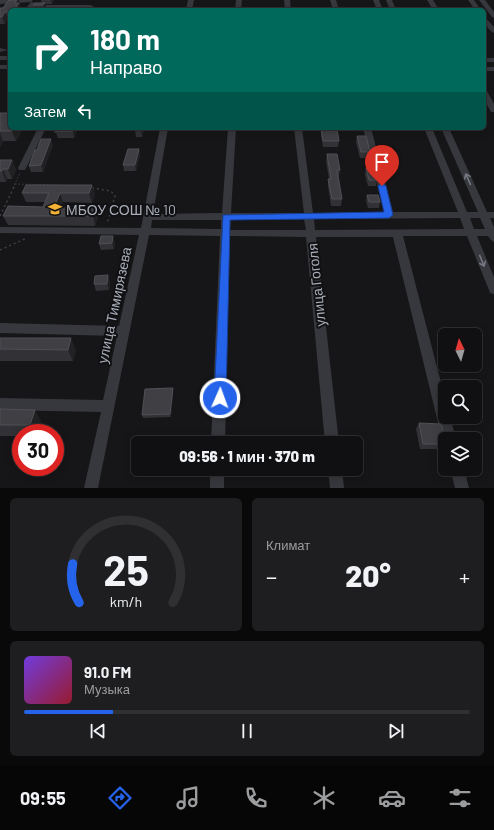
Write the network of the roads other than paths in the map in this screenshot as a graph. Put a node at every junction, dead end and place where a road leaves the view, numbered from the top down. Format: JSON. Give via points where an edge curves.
{"nodes":[{"id":1,"x":59,"y":0,"type":"edge"},
{"id":2,"x":75,"y":0,"type":"edge"},
{"id":3,"x":482,"y":0,"type":"edge"},
{"id":4,"x":4,"y":1,"type":"edge"},
{"id":5,"x":31,"y":2,"type":"edge"},
{"id":6,"x":54,"y":7,"type":"junction"},
{"id":7,"x":71,"y":7,"type":"junction"},
{"id":8,"x":0,"y":8,"type":"edge"},
{"id":9,"x":80,"y":8,"type":"edge"},
{"id":10,"x":494,"y":16,"type":"edge"},
{"id":11,"x":486,"y":21,"type":"edge"},
{"id":12,"x":494,"y":31,"type":"edge"},
{"id":13,"x":486,"y":96,"type":"edge"},
{"id":14,"x":494,"y":110,"type":"edge"},
{"id":15,"x":41,"y":130,"type":"edge"},
{"id":16,"x":164,"y":130,"type":"edge"},
{"id":17,"x":232,"y":130,"type":"edge"},
{"id":18,"x":298,"y":130,"type":"edge"},
{"id":19,"x":368,"y":130,"type":"edge"},
{"id":20,"x":429,"y":130,"type":"edge"},
{"id":21,"x":446,"y":130,"type":"edge"},
{"id":22,"x":22,"y":168,"type":"road end"},
{"id":23,"x":389,"y":215,"type":"junction"},
{"id":24,"x":463,"y":215,"type":"junction"},
{"id":25,"x":489,"y":215,"type":"edge"},
{"id":26,"x":309,"y":216,"type":"junction"},
{"id":27,"x":147,"y":217,"type":"junction"},
{"id":28,"x":226,"y":217,"type":"junction"},
{"id":29,"x":0,"y":230,"type":"edge"},
{"id":30,"x":144,"y":232,"type":"junction"},
{"id":31,"x":397,"y":232,"type":"junction"},
{"id":32,"x":471,"y":232,"type":"junction"},
{"id":33,"x":226,"y":233,"type":"junction"},
{"id":34,"x":311,"y":234,"type":"junction"},
{"id":35,"x":493,"y":234,"type":"edge"},
{"id":36,"x":494,"y":290,"type":"edge"},
{"id":37,"x":0,"y":328,"type":"edge"},
{"id":38,"x":124,"y":331,"type":"junction"},
{"id":39,"x":0,"y":404,"type":"edge"},
{"id":40,"x":109,"y":406,"type":"junction"},
{"id":41,"x":447,"y":432,"type":"edge"},
{"id":42,"x":218,"y":436,"type":"edge"},
{"id":43,"x":331,"y":436,"type":"edge"},
{"id":44,"x":217,"y":476,"type":"edge"},
{"id":45,"x":336,"y":476,"type":"edge"},
{"id":46,"x":459,"y":476,"type":"edge"},
{"id":47,"x":91,"y":488,"type":"edge"},
{"id":48,"x":217,"y":488,"type":"edge"},
{"id":49,"x":337,"y":488,"type":"edge"},
{"id":50,"x":462,"y":488,"type":"edge"}],
"edges":[{"from":1,"to":6,"type":"street"},
{"from":2,"to":7,"type":"street"},
{"from":3,"to":10,"type":"street"},
{"from":4,"to":5,"type":"street"},
{"from":4,"to":8,"type":"street"},
{"from":5,"to":6,"type":"street","via":[[30,7]]},
{"from":6,"to":7,"type":"street"},
{"from":7,"to":9,"type":"street"},
{"from":11,"to":12,"type":"street"},
{"from":13,"to":14,"type":"street"},
{"from":15,"to":22,"type":"street"},
{"from":16,"to":27,"type":"street","name":"улица Тимирязева"},
{"from":17,"to":28,"type":"street"},
{"from":18,"to":26,"type":"street","name":"улица Гоголя"},
{"from":19,"to":23,"type":"street"},
{"from":20,"to":24,"type":"street"},
{"from":25,"to":21,"type":"street","one_way":true},
{"from":23,"to":24,"type":"street"},
{"from":23,"to":26,"type":"street"},
{"from":24,"to":25,"type":"street"},
{"from":24,"to":32,"type":"street"},
{"from":25,"to":35,"type":"street"},
{"from":26,"to":28,"type":"street"},
{"from":26,"to":34,"type":"street","name":"улица Гоголя"},
{"from":27,"to":28,"type":"street"},
{"from":27,"to":30,"type":"street","name":"улица Тимирязева"},
{"from":28,"to":33,"type":"street"},
{"from":29,"to":30,"type":"street"},
{"from":30,"to":33,"type":"street"},
{"from":30,"to":38,"type":"street","name":"улица Тимирязева"},
{"from":31,"to":32,"type":"street"},
{"from":31,"to":34,"type":"street"},
{"from":31,"to":41,"type":"street"},
{"from":32,"to":35,"type":"street"},
{"from":32,"to":36,"type":"street","one_way":true},
{"from":33,"to":34,"type":"street"},
{"from":33,"to":42,"type":"street"},
{"from":34,"to":43,"type":"street","name":"улица Гоголя"},
{"from":37,"to":38,"type":"street"},
{"from":38,"to":40,"type":"street","name":"улица Тимирязева"},
{"from":39,"to":40,"type":"street"},
{"from":40,"to":47,"type":"street","name":"улица Тимирязева"},
{"from":44,"to":48,"type":"street"},
{"from":45,"to":49,"type":"street"},
{"from":46,"to":50,"type":"street"}]}
